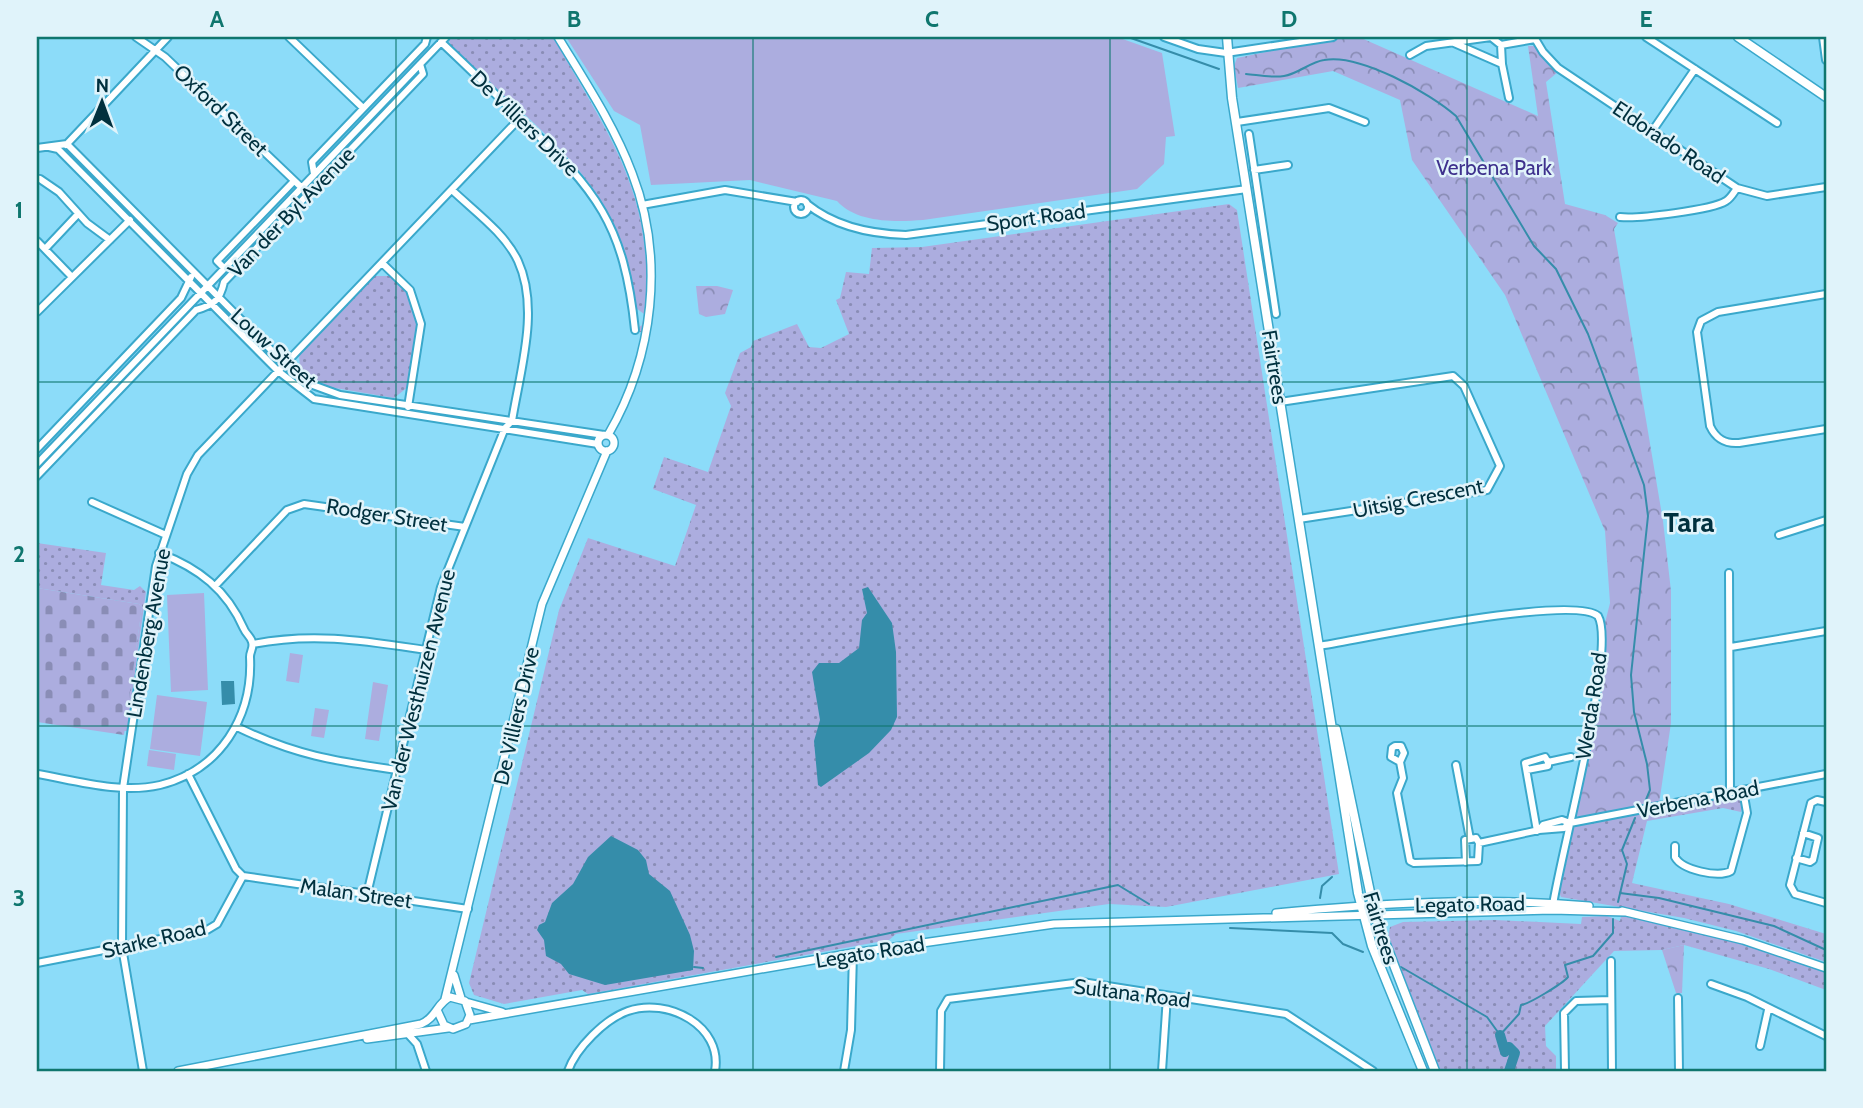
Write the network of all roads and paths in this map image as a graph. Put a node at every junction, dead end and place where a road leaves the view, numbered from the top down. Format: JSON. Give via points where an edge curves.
{"nodes":[{"id":1,"x":136,"y":37,"type":"edge"},
{"id":2,"x":168,"y":37,"type":"edge"},
{"id":3,"x":289,"y":37,"type":"edge"},
{"id":4,"x":428,"y":37,"type":"edge"},
{"id":5,"x":558,"y":37,"type":"edge"},
{"id":6,"x":1164,"y":37,"type":"edge"},
{"id":7,"x":1227,"y":37,"type":"edge"},
{"id":8,"x":1333,"y":37,"type":"edge"},
{"id":9,"x":1491,"y":37,"type":"edge"},
{"id":10,"x":1646,"y":37,"type":"edge"},
{"id":11,"x":1738,"y":37,"type":"edge"},
{"id":12,"x":1823,"y":37,"type":"edge"},
{"id":13,"x":1535,"y":38,"type":"edge"},
{"id":14,"x":444,"y":40,"type":"edge"},
{"id":15,"x":1454,"y":43,"type":"junction"},
{"id":16,"x":1501,"y":45,"type":"junction"},
{"id":17,"x":155,"y":50,"type":"junction"},
{"id":18,"x":1226,"y":53,"type":"junction"},
{"id":19,"x":1410,"y":55,"type":"dead end"},
{"id":20,"x":1826,"y":60,"type":"edge"},
{"id":21,"x":420,"y":64,"type":"junction"},
{"id":22,"x":1503,"y":64,"type":"junction"},
{"id":23,"x":1695,"y":69,"type":"junction"},
{"id":24,"x":1508,"y":97,"type":"dead end"},
{"id":25,"x":1826,"y":97,"type":"edge"},
{"id":26,"x":363,"y":108,"type":"junction"},
{"id":27,"x":520,"y":118,"type":"junction"},
{"id":28,"x":1237,"y":122,"type":"junction"},
{"id":29,"x":1364,"y":122,"type":"dead end"},
{"id":30,"x":1777,"y":123,"type":"dead end"},
{"id":31,"x":1653,"y":131,"type":"junction"},
{"id":32,"x":1249,"y":134,"type":"dead end"},
{"id":33,"x":67,"y":144,"type":"junction"},
{"id":34,"x":49,"y":146,"type":"junction"},
{"id":35,"x":37,"y":148,"type":"edge"},
{"id":36,"x":58,"y":149,"type":"junction"},
{"id":37,"x":1288,"y":165,"type":"dead end"},
{"id":38,"x":1254,"y":170,"type":"junction"},
{"id":39,"x":314,"y":174,"type":"junction"},
{"id":40,"x":40,"y":179,"type":"dead end"},
{"id":41,"x":294,"y":181,"type":"junction"},
{"id":42,"x":1826,"y":187,"type":"edge"},
{"id":43,"x":302,"y":188,"type":"junction"},
{"id":44,"x":1737,"y":188,"type":"junction"},
{"id":45,"x":1247,"y":189,"type":"junction"},
{"id":46,"x":452,"y":190,"type":"junction"},
{"id":47,"x":807,"y":204,"type":"junction"},
{"id":48,"x":642,"y":205,"type":"junction"},
{"id":49,"x":796,"y":205,"type":"junction"},
{"id":50,"x":806,"y":213,"type":"junction"},
{"id":51,"x":78,"y":214,"type":"junction"},
{"id":52,"x":136,"y":214,"type":"junction"},
{"id":53,"x":1620,"y":217,"type":"dead end"},
{"id":54,"x":828,"y":218,"type":"junction"},
{"id":55,"x":129,"y":220,"type":"junction"},
{"id":56,"x":110,"y":240,"type":"junction"},
{"id":57,"x":37,"y":241,"type":"edge"},
{"id":58,"x":45,"y":249,"type":"junction"},
{"id":59,"x":217,"y":261,"type":"junction"},
{"id":60,"x":382,"y":263,"type":"junction"},
{"id":61,"x":210,"y":268,"type":"dead end"},
{"id":62,"x":224,"y":268,"type":"junction"},
{"id":63,"x":1265,"y":270,"type":"junction"},
{"id":64,"x":195,"y":273,"type":"junction"},
{"id":65,"x":72,"y":277,"type":"junction"},
{"id":66,"x":188,"y":280,"type":"junction"},
{"id":67,"x":208,"y":286,"type":"junction"},
{"id":68,"x":201,"y":293,"type":"junction"},
{"id":69,"x":1826,"y":294,"type":"edge"},
{"id":70,"x":219,"y":298,"type":"junction"},
{"id":71,"x":213,"y":304,"type":"junction"},
{"id":72,"x":37,"y":312,"type":"edge"},
{"id":73,"x":1276,"y":314,"type":"dead end"},
{"id":74,"x":635,"y":330,"type":"dead end"},
{"id":75,"x":285,"y":363,"type":"junction"},
{"id":76,"x":278,"y":371,"type":"junction"},
{"id":77,"x":1280,"y":402,"type":"junction"},
{"id":78,"x":408,"y":405,"type":"junction"},
{"id":79,"x":407,"y":414,"type":"junction"},
{"id":80,"x":512,"y":421,"type":"junction"},
{"id":81,"x":505,"y":428,"type":"junction"},
{"id":82,"x":1826,"y":429,"type":"edge"},
{"id":83,"x":608,"y":435,"type":"junction"},
{"id":84,"x":602,"y":448,"type":"junction"},
{"id":85,"x":37,"y":449,"type":"edge"},
{"id":86,"x":37,"y":464,"type":"edge"},
{"id":87,"x":37,"y":476,"type":"edge"},
{"id":88,"x":92,"y":502,"type":"dead end"},
{"id":89,"x":1299,"y":519,"type":"junction"},
{"id":90,"x":1826,"y":520,"type":"edge"},
{"id":91,"x":465,"y":527,"type":"junction"},
{"id":92,"x":166,"y":535,"type":"junction"},
{"id":93,"x":1779,"y":535,"type":"dead end"},
{"id":94,"x":159,"y":554,"type":"junction"},
{"id":95,"x":1729,"y":573,"type":"dead end"},
{"id":96,"x":216,"y":586,"type":"junction"},
{"id":97,"x":1826,"y":631,"type":"edge"},
{"id":98,"x":253,"y":644,"type":"junction"},
{"id":99,"x":1319,"y":646,"type":"junction"},
{"id":100,"x":1731,"y":647,"type":"junction"},
{"id":101,"x":426,"y":650,"type":"junction"},
{"id":102,"x":1327,"y":696,"type":"junction"},
{"id":103,"x":237,"y":727,"type":"junction"},
{"id":104,"x":1571,"y":757,"type":"dead end"},
{"id":105,"x":1400,"y":762,"type":"dead end"},
{"id":106,"x":1456,"y":765,"type":"dead end"},
{"id":107,"x":397,"y":771,"type":"junction"},
{"id":108,"x":38,"y":772,"type":"edge"},
{"id":109,"x":188,"y":774,"type":"junction"},
{"id":110,"x":1826,"y":774,"type":"edge"},
{"id":111,"x":37,"y":782,"type":"edge"},
{"id":112,"x":123,"y":788,"type":"junction"},
{"id":113,"x":1743,"y":790,"type":"junction"},
{"id":114,"x":1730,"y":793,"type":"junction"},
{"id":115,"x":1826,"y":802,"type":"edge"},
{"id":116,"x":1570,"y":823,"type":"junction"},
{"id":117,"x":1538,"y":830,"type":"junction"},
{"id":118,"x":1803,"y":833,"type":"junction"},
{"id":119,"x":1470,"y":839,"type":"junction"},
{"id":120,"x":1479,"y":843,"type":"junction"},
{"id":121,"x":1675,"y":846,"type":"dead end"},
{"id":122,"x":1796,"y":858,"type":"junction"},
{"id":123,"x":1466,"y":862,"type":"junction"},
{"id":124,"x":243,"y":876,"type":"junction"},
{"id":125,"x":367,"y":894,"type":"junction"},
{"id":126,"x":1826,"y":903,"type":"edge"},
{"id":127,"x":1372,"y":905,"type":"junction"},
{"id":128,"x":1360,"y":906,"type":"junction"},
{"id":129,"x":1552,"y":907,"type":"junction"},
{"id":130,"x":468,"y":909,"type":"junction"},
{"id":131,"x":1375,"y":916,"type":"junction"},
{"id":132,"x":1364,"y":917,"type":"junction"},
{"id":133,"x":1230,"y":918,"type":"junction"},
{"id":134,"x":122,"y":947,"type":"junction"},
{"id":135,"x":853,"y":953,"type":"junction"},
{"id":136,"x":1611,"y":961,"type":"dead end"},
{"id":137,"x":37,"y":963,"type":"edge"},
{"id":138,"x":454,"y":967,"type":"junction"},
{"id":139,"x":1826,"y":968,"type":"edge"},
{"id":140,"x":1711,"y":984,"type":"dead end"},
{"id":141,"x":1167,"y":996,"type":"junction"},
{"id":142,"x":1678,"y":998,"type":"dead end"},
{"id":143,"x":445,"y":999,"type":"junction"},
{"id":144,"x":463,"y":1000,"type":"junction"},
{"id":145,"x":1611,"y":1000,"type":"junction"},
{"id":146,"x":1768,"y":1010,"type":"junction"},
{"id":147,"x":438,"y":1012,"type":"junction"},
{"id":148,"x":513,"y":1013,"type":"junction"},
{"id":149,"x":469,"y":1020,"type":"junction"},
{"id":150,"x":448,"y":1028,"type":"junction"},
{"id":151,"x":426,"y":1029,"type":"junction"},
{"id":152,"x":406,"y":1032,"type":"junction"},
{"id":153,"x":1826,"y":1036,"type":"edge"},
{"id":154,"x":325,"y":1044,"type":"junction"},
{"id":155,"x":417,"y":1044,"type":"junction"},
{"id":156,"x":1760,"y":1046,"type":"dead end"},
{"id":157,"x":143,"y":1071,"type":"edge"},
{"id":158,"x":178,"y":1071,"type":"edge"},
{"id":159,"x":426,"y":1071,"type":"edge"},
{"id":160,"x":568,"y":1071,"type":"edge"},
{"id":161,"x":715,"y":1071,"type":"edge"},
{"id":162,"x":844,"y":1071,"type":"edge"},
{"id":163,"x":940,"y":1071,"type":"edge"},
{"id":164,"x":1162,"y":1071,"type":"edge"},
{"id":165,"x":1373,"y":1071,"type":"edge"},
{"id":166,"x":1423,"y":1071,"type":"edge"},
{"id":167,"x":1435,"y":1071,"type":"edge"},
{"id":168,"x":1565,"y":1071,"type":"edge"},
{"id":169,"x":1612,"y":1071,"type":"edge"},
{"id":170,"x":1679,"y":1071,"type":"edge"}],
"edges":[{"from":1,"to":17,"type":"street","name":"Oxford Street"},
{"from":2,"to":17,"type":"street"},
{"from":3,"to":26,"type":"street"},
{"from":4,"to":26,"type":"street","name":"Van der Byl Avenue"},
{"from":5,"to":48,"type":"street","via":[[621,148]]},
{"from":6,"to":18,"type":"street"},
{"from":7,"to":18,"type":"main road","name":"Fairtrees"},
{"from":8,"to":18,"type":"street"},
{"from":9,"to":15,"type":"street"},
{"from":9,"to":16,"type":"street"},
{"from":10,"to":23,"type":"street"},
{"from":11,"to":25,"type":"main road"},
{"from":12,"to":20,"type":"street"},
{"from":13,"to":16,"type":"street"},
{"from":13,"to":31,"type":"street","name":"Eldorado Road","via":[[1558,68]]},
{"from":14,"to":21,"type":"street","name":"Van der Byl Avenue"},
{"from":14,"to":27,"type":"street","name":"De Villiers Drive"},
{"from":15,"to":19,"type":"street","via":[[1422,47]]},
{"from":15,"to":22,"type":"street"},
{"from":16,"to":22,"type":"street"},
{"from":17,"to":33,"type":"street"},
{"from":17,"to":41,"type":"street","name":"Oxford Street"},
{"from":18,"to":28,"type":"main road","name":"Fairtrees"},
{"from":21,"to":39,"type":"street","name":"Van der Byl Avenue"},
{"from":21,"to":70,"type":"street","name":"Van der Byl Avenue","via":[[423,74],[224,282]]},
{"from":22,"to":24,"type":"street"},
{"from":23,"to":30,"type":"street"},
{"from":23,"to":31,"type":"street"},
{"from":26,"to":39,"type":"street","name":"Van der Byl Avenue","via":[[312,162]]},
{"from":27,"to":46,"type":"street","name":"Lindenberg Avenue"},
{"from":27,"to":74,"type":"street","name":"De Villiers Drive","via":[[570,164],[603,211],[625,269]]},
{"from":28,"to":29,"type":"street","via":[[1329,108]]},
{"from":28,"to":45,"type":"main road","name":"Fairtrees"},
{"from":31,"to":44,"type":"street","name":"Eldorado Road"},
{"from":32,"to":38,"type":"street"},
{"from":33,"to":34,"type":"street","name":"Louw Street"},
{"from":33,"to":36,"type":"street"},
{"from":33,"to":52,"type":"street","name":"Louw Street"},
{"from":34,"to":35,"type":"street","name":"Louw Street"},
{"from":34,"to":36,"type":"street","name":"Louw Street"},
{"from":36,"to":55,"type":"street","name":"Louw Street"},
{"from":37,"to":38,"type":"street"},
{"from":38,"to":63,"type":"street"},
{"from":39,"to":43,"type":"street","name":"Van der Byl Avenue"},
{"from":40,"to":51,"type":"street"},
{"from":41,"to":43,"type":"street","name":"Oxford Street"},
{"from":41,"to":59,"type":"street"},
{"from":42,"to":44,"type":"street","name":"Eldorado Road","via":[[1767,196]]},
{"from":43,"to":62,"type":"street","name":"Van der Byl Avenue"},
{"from":44,"to":53,"type":"street","via":[[1714,206]]},
{"from":45,"to":54,"type":"street","name":"Sport Road","via":[[914,234],[872,232]]},
{"from":45,"to":63,"type":"main road","name":"Fairtrees"},
{"from":46,"to":60,"type":"street","name":"Lindenberg Avenue"},
{"from":46,"to":80,"type":"street","via":[[516,258],[528,297]]},
{"from":47,"to":49,"type":"street","via":[[803,200]]},
{"from":47,"to":50,"type":"street"},
{"from":47,"to":54,"type":"street","name":"Sport Road"},
{"from":48,"to":49,"type":"street","via":[[725,190],[758,193]]},
{"from":48,"to":83,"type":"street","via":[[651,260],[649,313],[640,359]]},
{"from":49,"to":50,"type":"street","name":"Sport Road","via":[[799,214]]},
{"from":50,"to":54,"type":"street","name":"Sport Road"},
{"from":51,"to":56,"type":"street"},
{"from":51,"to":58,"type":"street"},
{"from":52,"to":55,"type":"street"},
{"from":52,"to":64,"type":"street","name":"Louw Street"},
{"from":55,"to":56,"type":"street"},
{"from":55,"to":66,"type":"street","name":"Louw Street"},
{"from":56,"to":65,"type":"street"},
{"from":57,"to":58,"type":"street"},
{"from":58,"to":65,"type":"street"},
{"from":59,"to":61,"type":"street"},
{"from":59,"to":62,"type":"street"},
{"from":60,"to":75,"type":"street","name":"Lindenberg Avenue"},
{"from":60,"to":78,"type":"street","via":[[410,290],[421,324]]},
{"from":62,"to":67,"type":"street","name":"Van der Byl Avenue"},
{"from":63,"to":73,"type":"street"},
{"from":63,"to":77,"type":"main road","name":"Fairtrees"},
{"from":64,"to":66,"type":"street"},
{"from":64,"to":67,"type":"street","name":"Louw Street"},
{"from":65,"to":72,"type":"street"},
{"from":66,"to":68,"type":"street","name":"Louw Street"},
{"from":66,"to":85,"type":"street","via":[[181,298]]},
{"from":67,"to":68,"type":"street","name":"Van der Byl Avenue"},
{"from":67,"to":70,"type":"street","name":"Louw Street"},
{"from":68,"to":71,"type":"street","name":"Louw Street"},
{"from":68,"to":86,"type":"street","name":"Van der Byl Avenue"},
{"from":69,"to":82,"type":"street","via":[[1717,312],[1701,320],[1697,332],[1710,426],[1717,438],[1733,444]]},
{"from":70,"to":71,"type":"street","name":"Van der Byl Avenue"},
{"from":70,"to":75,"type":"street","name":"Louw Street"},
{"from":71,"to":76,"type":"street","name":"Louw Street"},
{"from":71,"to":87,"type":"street","name":"Van der Byl Avenue","via":[[196,310]]},
{"from":75,"to":76,"type":"street","name":"Lindenberg Avenue"},
{"from":75,"to":78,"type":"street","name":"Louw Street","via":[[328,392]]},
{"from":76,"to":79,"type":"street","name":"Louw Street","via":[[318,401]]},
{"from":76,"to":92,"type":"street","name":"Lindenberg Avenue","via":[[192,463]]},
{"from":77,"to":89,"type":"main road","name":"Fairtrees"},
{"from":77,"to":89,"type":"street","name":"Uitsig Crescent","via":[[1452,376],[1464,386],[1500,466],[1487,490]]},
{"from":78,"to":79,"type":"street"},
{"from":78,"to":80,"type":"street","name":"Louw Street"},
{"from":79,"to":81,"type":"street","name":"Louw Street"},
{"from":80,"to":81,"type":"street","name":"Van der Westhuizen Avenue"},
{"from":80,"to":83,"type":"street","name":"Louw Street"},
{"from":81,"to":84,"type":"street","name":"Louw Street"},
{"from":81,"to":91,"type":"street","name":"Van der Westhuizen Avenue"},
{"from":83,"to":84,"type":"street"},
{"from":83,"to":84,"type":"street","via":[[614,447]]},
{"from":84,"to":130,"type":"street","name":"De Villiers Drive","via":[[542,604]]},
{"from":88,"to":92,"type":"street"},
{"from":89,"to":99,"type":"main road","name":"Fairtrees"},
{"from":90,"to":93,"type":"street"},
{"from":91,"to":96,"type":"street","name":"Rodger Street","via":[[304,504],[287,510]]},
{"from":91,"to":101,"type":"street","name":"Van der Westhuizen Avenue","via":[[441,587]]},
{"from":92,"to":94,"type":"street","name":"Lindenberg Avenue"},
{"from":94,"to":96,"type":"street","via":[[195,570]]},
{"from":94,"to":112,"type":"street","name":"Lindenberg Avenue"},
{"from":95,"to":100,"type":"street"},
{"from":96,"to":98,"type":"street"},
{"from":97,"to":100,"type":"street"},
{"from":98,"to":101,"type":"street","via":[[291,637],[336,637]]},
{"from":98,"to":103,"type":"street","via":[[248,693]]},
{"from":99,"to":102,"type":"main road","name":"Fairtrees"},
{"from":99,"to":116,"type":"street","name":"Werda Road","via":[[1529,611],[1584,609],[1596,614],[1602,627],[1599,675]]},
{"from":100,"to":114,"type":"street"},
{"from":101,"to":107,"type":"street","name":"Van der Westhuizen Avenue"},
{"from":102,"to":127,"type":"main road","name":"Fairtrees"},
{"from":102,"to":128,"type":"main road","name":"Fairtrees"},
{"from":103,"to":107,"type":"street","via":[[314,758]]},
{"from":103,"to":109,"type":"street","via":[[212,757]]},
{"from":104,"to":117,"type":"street","via":[[1526,762]]},
{"from":105,"to":123,"type":"street","via":[[1403,778],[1397,793],[1410,861]]},
{"from":106,"to":119,"type":"street"},
{"from":107,"to":125,"type":"street","name":"Van der Westhuizen Avenue"},
{"from":108,"to":111,"type":"street"},
{"from":108,"to":112,"type":"street"},
{"from":109,"to":112,"type":"street","via":[[159,785]]},
{"from":109,"to":124,"type":"street"},
{"from":110,"to":113,"type":"street","name":"Verbena Road"},
{"from":112,"to":134,"type":"street","name":"Lindenberg Avenue"},
{"from":113,"to":114,"type":"street","name":"Verbena Road"},
{"from":113,"to":121,"type":"street","via":[[1747,813],[1731,871],[1722,874],[1682,866],[1675,857]]},
{"from":114,"to":116,"type":"street","name":"Verbena Road"},
{"from":115,"to":118,"type":"street","via":[[1811,803]]},
{"from":116,"to":117,"type":"street","name":"Verbena Road"},
{"from":116,"to":129,"type":"street","name":"Werda Road"},
{"from":117,"to":120,"type":"street","name":"Verbena Road"},
{"from":118,"to":122,"type":"street"},
{"from":118,"to":122,"type":"street","via":[[1818,838],[1813,860]]},
{"from":119,"to":120,"type":"street"},
{"from":119,"to":123,"type":"street","via":[[1464,843]]},
{"from":120,"to":123,"type":"street","via":[[1480,860]]},
{"from":122,"to":126,"type":"street","via":[[1792,892]]},
{"from":124,"to":125,"type":"street","name":"Malan Street"},
{"from":124,"to":134,"type":"street","name":"Starke Road","via":[[212,928]]},
{"from":125,"to":130,"type":"street","name":"Malan Street"},
{"from":127,"to":128,"type":"street","name":"Legato Road"},
{"from":127,"to":129,"type":"street","name":"Legato Road"},
{"from":127,"to":131,"type":"main road","name":"Fairtrees"},
{"from":128,"to":132,"type":"main road","name":"Fairtrees"},
{"from":128,"to":133,"type":"street","name":"Legato Road"},
{"from":129,"to":131,"type":"street","name":"Legato Road"},
{"from":129,"to":139,"type":"street","name":"Legato Road","via":[[1626,912],[1743,940]]},
{"from":130,"to":138,"type":"street","name":"De Villiers Drive"},
{"from":131,"to":132,"type":"street","name":"Legato Road"},
{"from":131,"to":167,"type":"main road","name":"Fairtrees"},
{"from":132,"to":133,"type":"street","name":"Legato Road"},
{"from":132,"to":166,"type":"main road","name":"Fairtrees"},
{"from":133,"to":135,"type":"street","name":"Legato Road","via":[[1054,924]]},
{"from":134,"to":137,"type":"street","name":"Starke Road"},
{"from":134,"to":157,"type":"street","name":"Lindenberg Avenue"},
{"from":135,"to":148,"type":"street","name":"Legato Road"},
{"from":135,"to":162,"type":"street","via":[[851,1030]]},
{"from":136,"to":145,"type":"street"},
{"from":138,"to":143,"type":"street","name":"De Villiers Drive"},
{"from":138,"to":144,"type":"street","name":"De Villiers Drive"},
{"from":140,"to":146,"type":"street"},
{"from":141,"to":163,"type":"street","name":"Sultana Road","via":[[1077,982],[951,998],[941,1011]]},
{"from":141,"to":164,"type":"street"},
{"from":141,"to":165,"type":"street","name":"Sultana Road","via":[[1290,1015]]},
{"from":142,"to":170,"type":"street"},
{"from":143,"to":144,"type":"street"},
{"from":143,"to":147,"type":"street"},
{"from":144,"to":148,"type":"street","name":"Legato Road"},
{"from":144,"to":149,"type":"street","via":[[470,1010]]},
{"from":145,"to":168,"type":"street","via":[[1576,1001],[1566,1010]]},
{"from":145,"to":169,"type":"street"},
{"from":146,"to":153,"type":"street"},
{"from":146,"to":156,"type":"street"},
{"from":147,"to":150,"type":"street"},
{"from":147,"to":154,"type":"street","via":[[421,1024]]},
{"from":148,"to":149,"type":"street","name":"Legato Road"},
{"from":149,"to":150,"type":"street","via":[[462,1027]]},
{"from":150,"to":151,"type":"street"},
{"from":151,"to":152,"type":"street"},
{"from":151,"to":155,"type":"street"},
{"from":152,"to":154,"type":"street"},
{"from":152,"to":155,"type":"street"},
{"from":154,"to":158,"type":"street"},
{"from":155,"to":159,"type":"street"},
{"from":160,"to":161,"type":"street","via":[[578,1051],[608,1023],[628,1011],[647,1007],[678,1014],[704,1029],[714,1046]]}]}
